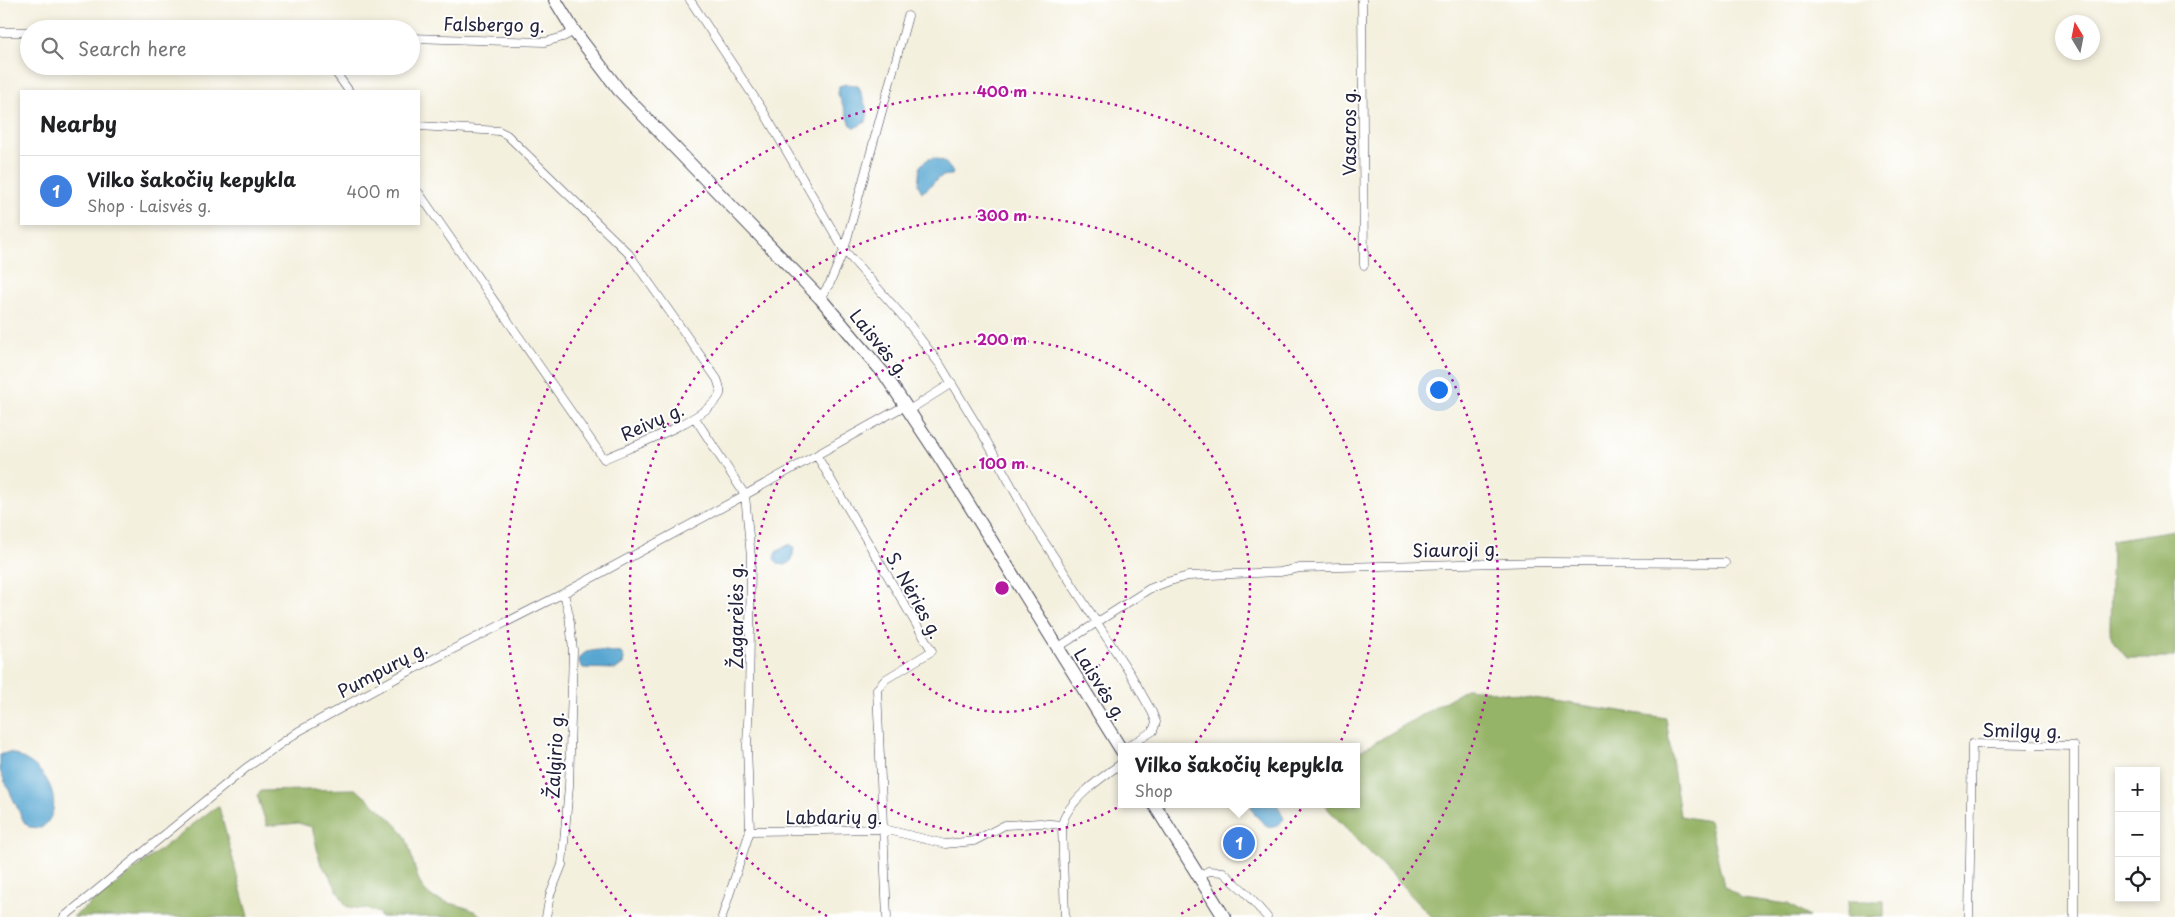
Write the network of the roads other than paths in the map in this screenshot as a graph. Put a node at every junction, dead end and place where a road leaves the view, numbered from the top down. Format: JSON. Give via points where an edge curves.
{"nodes":[{"id":1,"x":555,"y":0,"type":"edge"},
{"id":2,"x":690,"y":0,"type":"edge"},
{"id":3,"x":1362,"y":0,"type":"edge"},
{"id":4,"x":908,"y":16,"type":"dead end"},
{"id":5,"x":574,"y":31,"type":"junction"},
{"id":6,"x":0,"y":32,"type":"edge"},
{"id":7,"x":20,"y":32,"type":"edge"},
{"id":8,"x":420,"y":38,"type":"edge"},
{"id":9,"x":337,"y":75,"type":"edge"},
{"id":10,"x":347,"y":90,"type":"edge"},
{"id":11,"x":420,"y":126,"type":"edge"},
{"id":12,"x":420,"y":194,"type":"edge"},
{"id":13,"x":844,"y":250,"type":"junction"},
{"id":14,"x":1364,"y":264,"type":"dead end"},
{"id":15,"x":820,"y":298,"type":"junction"},
{"id":16,"x":952,"y":383,"type":"junction"},
{"id":17,"x":908,"y":408,"type":"junction"},
{"id":18,"x":695,"y":418,"type":"junction"},
{"id":19,"x":817,"y":456,"type":"junction"},
{"id":20,"x":745,"y":495,"type":"junction"},
{"id":21,"x":1725,"y":563,"type":"dead end"},
{"id":22,"x":564,"y":592,"type":"junction"},
{"id":23,"x":1096,"y":622,"type":"junction"},
{"id":24,"x":1057,"y":648,"type":"junction"},
{"id":25,"x":1134,"y":743,"type":"edge"},
{"id":26,"x":1118,"y":745,"type":"edge"},
{"id":27,"x":1118,"y":766,"type":"edge"},
{"id":28,"x":1156,"y":808,"type":"edge"},
{"id":29,"x":1062,"y":825,"type":"junction"},
{"id":30,"x":884,"y":829,"type":"junction"},
{"id":31,"x":750,"y":831,"type":"junction"},
{"id":32,"x":1199,"y":878,"type":"junction"},
{"id":33,"x":64,"y":917,"type":"edge"},
{"id":34,"x":546,"y":917,"type":"edge"},
{"id":35,"x":722,"y":917,"type":"edge"},
{"id":36,"x":887,"y":917,"type":"edge"},
{"id":37,"x":1065,"y":917,"type":"edge"},
{"id":38,"x":1224,"y":917,"type":"edge"},
{"id":39,"x":1267,"y":917,"type":"edge"},
{"id":40,"x":1969,"y":917,"type":"edge"},
{"id":41,"x":2074,"y":917,"type":"edge"}],
"edges":[{"from":1,"to":5,"type":"main road","name":"Laisvės g."},
{"from":2,"to":13,"type":"street","via":[[762,109]]},
{"from":3,"to":14,"type":"street","name":"Vasaros g."},
{"from":4,"to":13,"type":"street"},
{"from":5,"to":8,"type":"street","name":"Falsbergo g.","via":[[545,42]]},
{"from":5,"to":15,"type":"main road","name":"Laisvės g.","via":[[646,120]]},
{"from":6,"to":7,"type":"street"},
{"from":9,"to":10,"type":"street"},
{"from":11,"to":18,"type":"street","name":"Reivų g.","via":[[500,131],[508,135],[629,254],[720,386],[717,398]]},
{"from":12,"to":18,"type":"street","name":"Reivų g.","via":[[604,459]]},
{"from":13,"to":15,"type":"street"},
{"from":13,"to":16,"type":"street","via":[[906,320]]},
{"from":15,"to":17,"type":"main road","name":"Laisvės g.","via":[[873,359]]},
{"from":16,"to":17,"type":"street"},
{"from":16,"to":23,"type":"street","via":[[1032,523]]},
{"from":17,"to":19,"type":"street"},
{"from":17,"to":24,"type":"main road","name":"Laisvės g."},
{"from":18,"to":20,"type":"street"},
{"from":19,"to":20,"type":"street"},
{"from":19,"to":30,"type":"street","name":"S. Nėries g.","via":[[932,651],[886,679],[877,689]]},
{"from":20,"to":22,"type":"street","name":"Pumpurų g."},
{"from":20,"to":31,"type":"street","name":"Žagarėlės g.","via":[[751,582],[747,745]]},
{"from":21,"to":23,"type":"street","name":"Siauroji g.","via":[[1502,563],[1300,568],[1280,572],[1188,576],[1149,589]]},
{"from":22,"to":33,"type":"street","name":"Pumpurų g.","via":[[402,675],[276,746]]},
{"from":22,"to":34,"type":"street","name":"Žalgirio g.","via":[[573,650],[569,786],[562,865],[550,895]]},
{"from":23,"to":24,"type":"street","name":"Siauroji g."},
{"from":23,"to":25,"type":"street","via":[[1156,722],[1153,731]]},
{"from":24,"to":26,"type":"main road","name":"Laisvės g."},
{"from":27,"to":29,"type":"street","via":[[1071,806]]},
{"from":28,"to":32,"type":"main road"},
{"from":29,"to":30,"type":"street","name":"Labdarių g.","via":[[1005,825],[974,841],[945,844]]},
{"from":29,"to":37,"type":"street"},
{"from":30,"to":31,"type":"street","name":"Labdarių g."},
{"from":30,"to":36,"type":"street","name":"S. Nėries g."},
{"from":31,"to":35,"type":"street","name":"Žagarėlės g."},
{"from":32,"to":38,"type":"main road"},
{"from":32,"to":39,"type":"street","via":[[1208,871],[1223,872]]},
{"from":40,"to":41,"type":"street","name":"Smilgų g.","via":[[1972,744],[2074,746]]}]}
